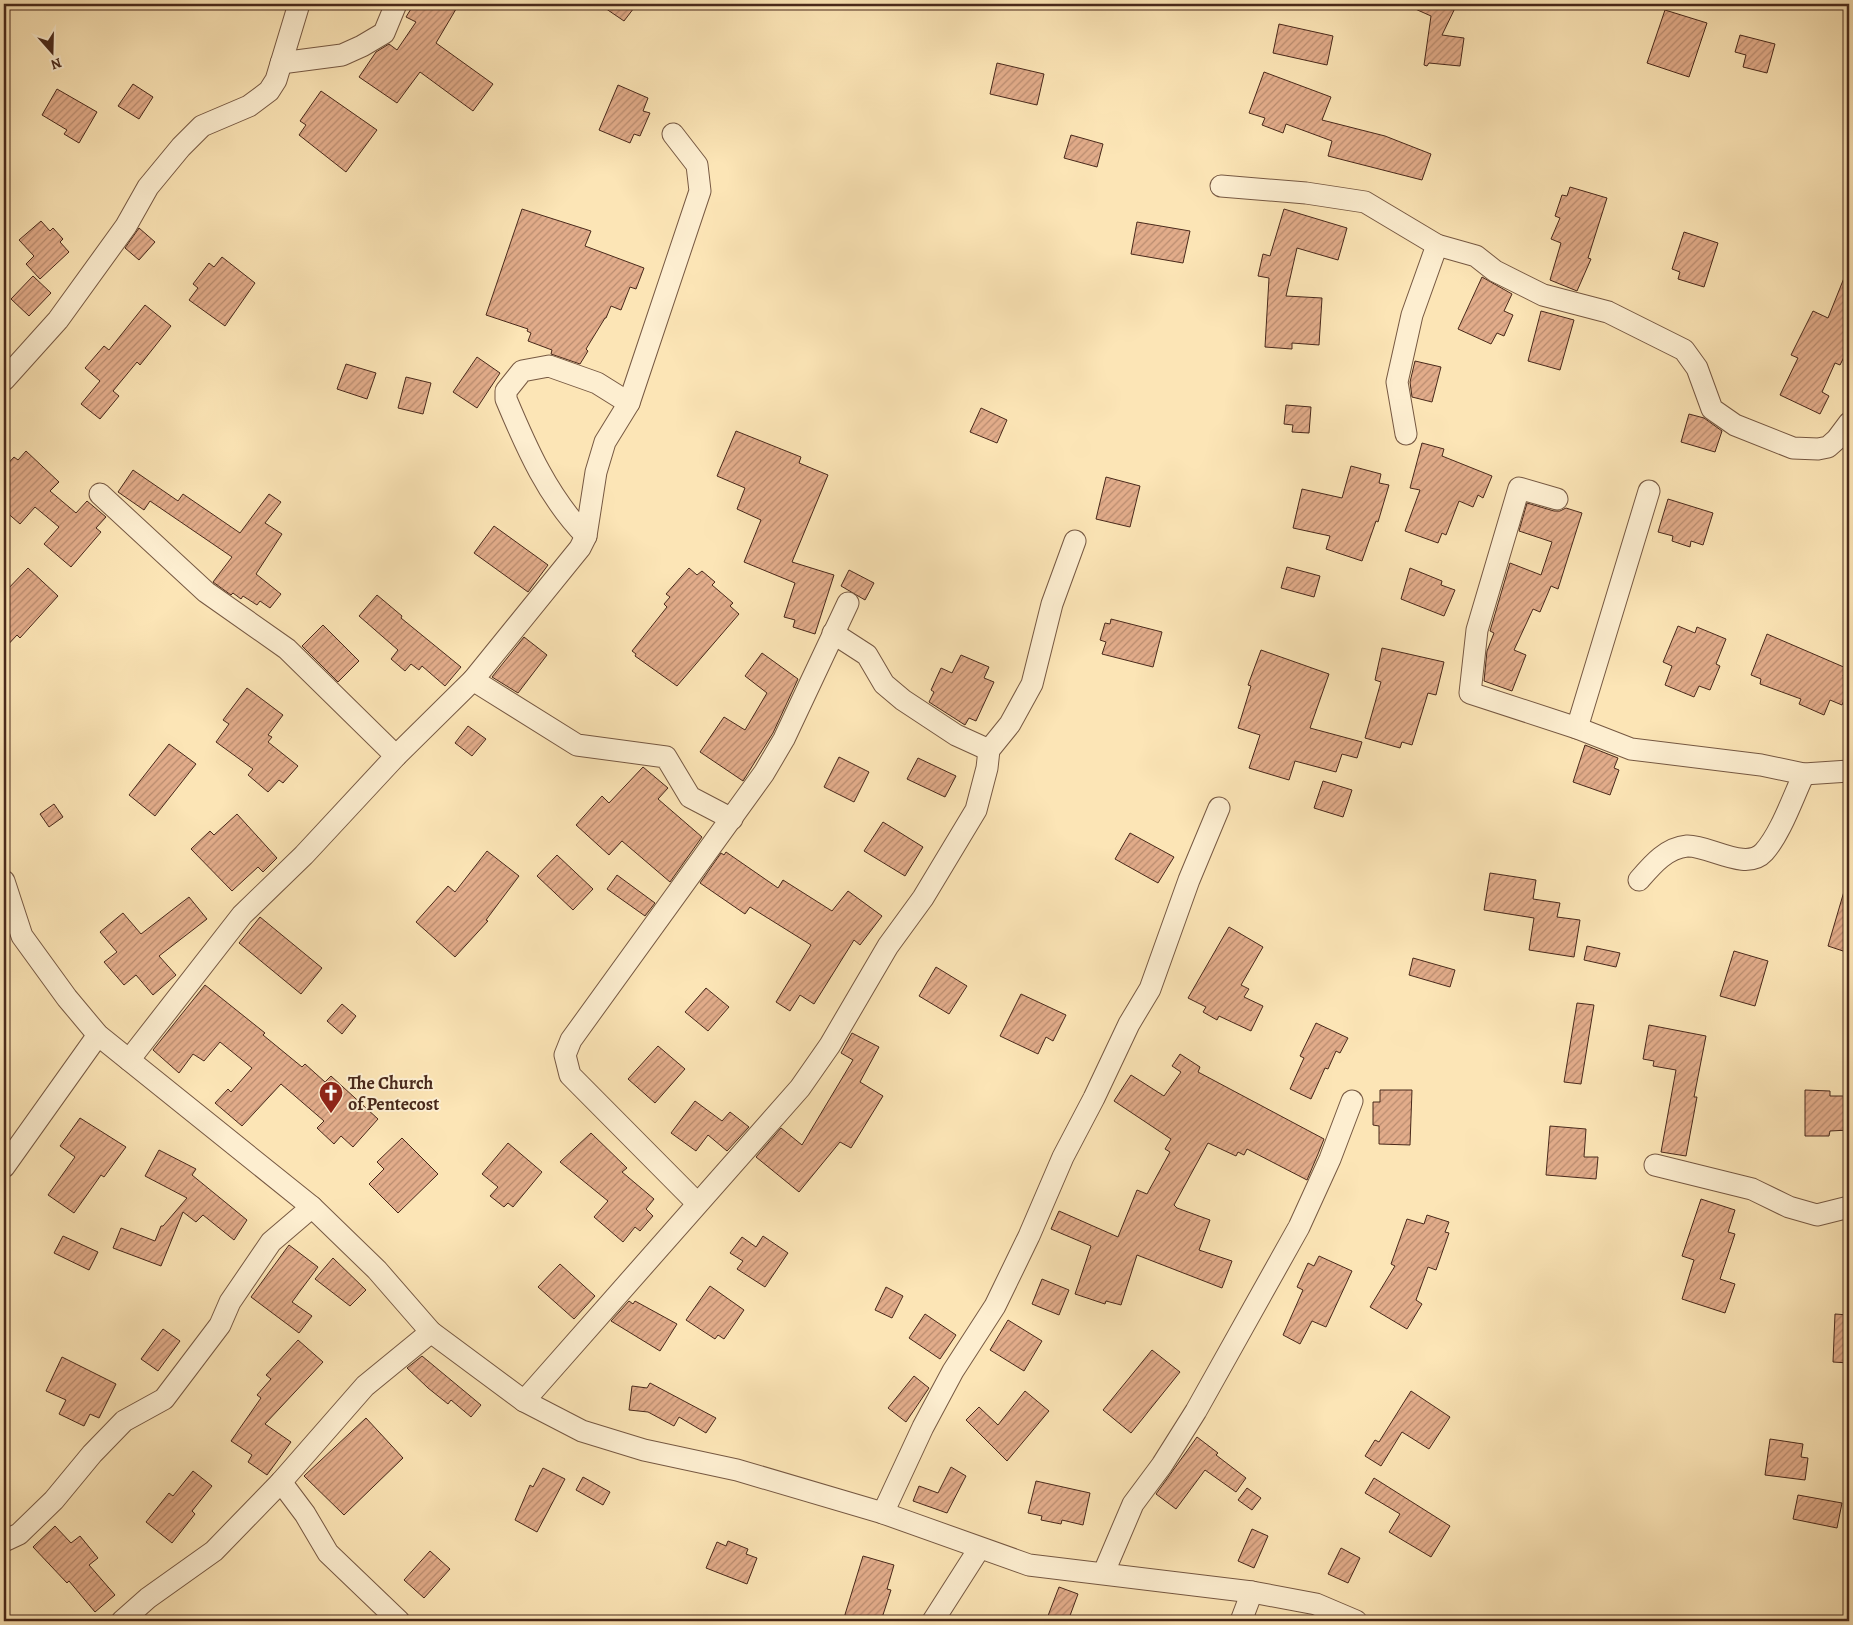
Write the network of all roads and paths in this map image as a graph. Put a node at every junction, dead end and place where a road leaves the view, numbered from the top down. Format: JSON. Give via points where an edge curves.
{"nodes":[{"id":1,"x":299,"y":4,"type":"edge"},
{"id":2,"x":396,"y":4,"type":"edge"},
{"id":3,"x":281,"y":63,"type":"junction"},
{"id":4,"x":673,"y":134,"type":"dead end"},
{"id":5,"x":1222,"y":186,"type":"dead end"},
{"id":6,"x":1437,"y":245,"type":"junction"},
{"id":7,"x":4,"y":380,"type":"edge"},
{"id":8,"x":629,"y":403,"type":"junction"},
{"id":9,"x":1849,"y":423,"type":"edge"},
{"id":10,"x":1406,"y":434,"type":"dead end"},
{"id":11,"x":1649,"y":491,"type":"dead end"},
{"id":12,"x":100,"y":494,"type":"dead end"},
{"id":13,"x":1557,"y":499,"type":"dead end"},
{"id":14,"x":586,"y":536,"type":"junction"},
{"id":15,"x":1074,"y":541,"type":"dead end"},
{"id":16,"x":848,"y":603,"type":"dead end"},
{"id":17,"x":833,"y":633,"type":"junction"},
{"id":18,"x":473,"y":680,"type":"junction"},
{"id":19,"x":1577,"y":728,"type":"junction"},
{"id":20,"x":989,"y":750,"type":"junction"},
{"id":21,"x":396,"y":756,"type":"junction"},
{"id":22,"x":1849,"y":771,"type":"edge"},
{"id":23,"x":1804,"y":774,"type":"junction"},
{"id":24,"x":1219,"y":808,"type":"dead end"},
{"id":25,"x":732,"y":820,"type":"junction"},
{"id":26,"x":4,"y":880,"type":"edge"},
{"id":27,"x":1639,"y":880,"type":"dead end"},
{"id":28,"x":98,"y":1034,"type":"junction"},
{"id":29,"x":129,"y":1060,"type":"junction"},
{"id":30,"x":1352,"y":1101,"type":"dead end"},
{"id":31,"x":1655,"y":1165,"type":"dead end"},
{"id":32,"x":4,"y":1167,"type":"edge"},
{"id":33,"x":697,"y":1203,"type":"junction"},
{"id":34,"x":312,"y":1207,"type":"junction"},
{"id":35,"x":1849,"y":1207,"type":"edge"},
{"id":36,"x":431,"y":1332,"type":"junction"},
{"id":37,"x":524,"y":1401,"type":"junction"},
{"id":38,"x":281,"y":1482,"type":"junction"},
{"id":39,"x":883,"y":1513,"type":"junction"},
{"id":40,"x":4,"y":1541,"type":"edge"},
{"id":41,"x":979,"y":1549,"type":"junction"},
{"id":42,"x":1104,"y":1572,"type":"junction"},
{"id":43,"x":1252,"y":1592,"type":"junction"},
{"id":44,"x":122,"y":1621,"type":"edge"},
{"id":45,"x":399,"y":1621,"type":"edge"},
{"id":46,"x":933,"y":1621,"type":"edge"},
{"id":47,"x":1241,"y":1621,"type":"edge"},
{"id":48,"x":1356,"y":1621,"type":"edge"}],
"edges":[{"from":1,"to":3,"type":"street"},
{"from":2,"to":3,"type":"street","via":[[384,33],[362,46],[342,55]]},
{"from":3,"to":7,"type":"street","via":[[270,91],[249,106],[202,126],[182,147],[148,187],[126,226],[58,320]]},
{"from":4,"to":8,"type":"street","via":[[697,165],[700,191]]},
{"from":5,"to":6,"type":"street","via":[[1365,202]]},
{"from":6,"to":9,"type":"street","via":[[1476,256],[1495,270],[1543,295],[1608,312],[1684,350],[1696,368],[1712,409],[1735,425],[1793,448],[1818,449],[1833,443]]},
{"from":6,"to":10,"type":"street","via":[[1412,315],[1397,382]]},
{"from":8,"to":14,"type":"street","via":[[605,442],[596,472]]},
{"from":8,"to":14,"type":"street","via":[[597,382],[549,366],[522,372],[506,391],[506,399],[536,468],[567,516]]},
{"from":11,"to":19,"type":"street"},
{"from":12,"to":21,"type":"street","via":[[206,592],[287,649]]},
{"from":13,"to":19,"type":"street","via":[[1519,488],[1477,630],[1470,693]]},
{"from":14,"to":18,"type":"street","via":[[569,564]]},
{"from":15,"to":20,"type":"street","via":[[1052,604],[1032,684],[1010,724]]},
{"from":16,"to":17,"type":"street"},
{"from":17,"to":20,"type":"street","via":[[867,655],[884,684],[903,700],[956,735]]},
{"from":17,"to":25,"type":"street","via":[[784,739]]},
{"from":18,"to":21,"type":"street"},
{"from":18,"to":25,"type":"street","via":[[576,745],[666,757],[690,797]]},
{"from":19,"to":23,"type":"street","via":[[1631,749],[1760,765]]},
{"from":20,"to":33,"type":"street","via":[[988,768],[976,810],[923,898],[888,946],[830,1045],[800,1088]]},
{"from":21,"to":29,"type":"street","via":[[304,855],[242,915]]},
{"from":22,"to":23,"type":"street"},
{"from":23,"to":27,"type":"street","via":[[1763,854],[1747,860],[1688,846],[1659,857]]},
{"from":24,"to":39,"type":"street","via":[[1150,989],[1129,1024],[1063,1158],[995,1306],[952,1371]]},
{"from":25,"to":33,"type":"street","via":[[570,1040],[565,1054],[570,1075]]},
{"from":26,"to":28,"type":"street","via":[[22,936]]},
{"from":28,"to":29,"type":"street"},
{"from":28,"to":32,"type":"street"},
{"from":29,"to":34,"type":"street"},
{"from":30,"to":42,"type":"street","via":[[1299,1227],[1196,1411],[1162,1465],[1132,1504]]},
{"from":31,"to":35,"type":"street","via":[[1752,1189],[1789,1207],[1816,1215]]},
{"from":33,"to":37,"type":"street"},
{"from":34,"to":36,"type":"street","via":[[377,1270]]},
{"from":34,"to":40,"type":"street","via":[[271,1242],[230,1302],[220,1325],[164,1399],[124,1421],[54,1500],[19,1534]]},
{"from":36,"to":37,"type":"street"},
{"from":36,"to":38,"type":"street","via":[[365,1386]]},
{"from":37,"to":39,"type":"street","via":[[582,1431],[644,1450],[737,1470]]},
{"from":38,"to":44,"type":"street","via":[[214,1551],[148,1598]]},
{"from":38,"to":45,"type":"street","via":[[305,1514],[328,1554]]},
{"from":39,"to":41,"type":"street"},
{"from":41,"to":42,"type":"street","via":[[1029,1565]]},
{"from":41,"to":46,"type":"street"},
{"from":42,"to":43,"type":"street","via":[[1181,1585]]},
{"from":43,"to":47,"type":"street"},
{"from":43,"to":48,"type":"street","via":[[1316,1604]]}]}
